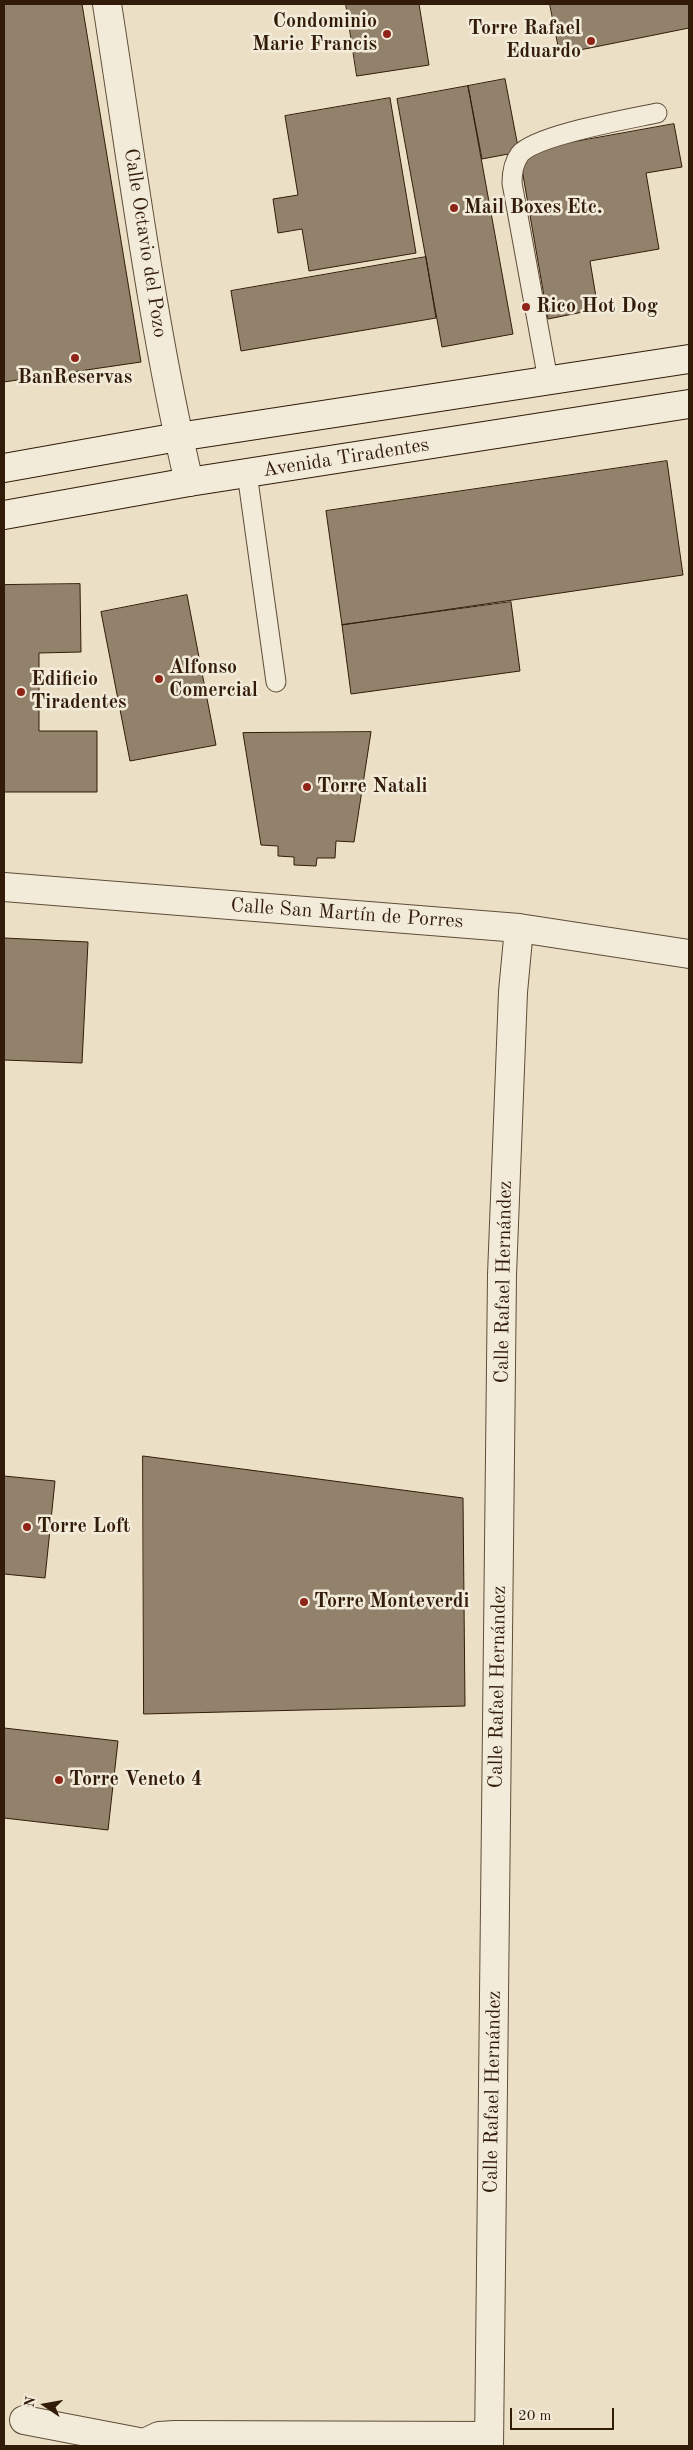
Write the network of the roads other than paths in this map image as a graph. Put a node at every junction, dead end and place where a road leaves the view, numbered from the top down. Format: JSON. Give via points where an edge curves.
{"nodes":[{"id":1,"x":107,"y":4,"type":"edge"},
{"id":2,"x":657,"y":113,"type":"dead end"},
{"id":3,"x":689,"y":358,"type":"edge"},
{"id":4,"x":548,"y":380,"type":"junction"},
{"id":5,"x":689,"y":404,"type":"edge"},
{"id":6,"x":178,"y":437,"type":"junction"},
{"id":7,"x":4,"y":468,"type":"edge"},
{"id":8,"x":247,"y":473,"type":"junction"},
{"id":9,"x":189,"y":482,"type":"junction"},
{"id":10,"x":4,"y":515,"type":"edge"},
{"id":11,"x":276,"y":682,"type":"dead end"},
{"id":12,"x":4,"y":887,"type":"edge"},
{"id":13,"x":519,"y":928,"type":"junction"},
{"id":14,"x":689,"y":954,"type":"edge"},
{"id":15,"x":24,"y":2420,"type":"dead end"},
{"id":16,"x":489,"y":2441,"type":"edge"},
{"id":17,"x":144,"y":2444,"type":"edge"}],
"edges":[{"from":1,"to":6,"type":"street","name":"Calle Octavio del Pozo"},
{"from":2,"to":4,"type":"lane","via":[[540,141],[520,154],[516,163],[512,183]]},
{"from":3,"to":4,"type":"street"},
{"from":4,"to":6,"type":"street"},
{"from":5,"to":8,"type":"street","name":"Avenida Tiradentes"},
{"from":6,"to":7,"type":"street"},
{"from":6,"to":9,"type":"street","name":"Calle Octavio del Pozo"},
{"from":8,"to":9,"type":"street","name":"Avenida Tiradentes"},
{"from":8,"to":11,"type":"lane"},
{"from":9,"to":10,"type":"street","name":"Avenida Tiradentes"},
{"from":12,"to":13,"type":"street","name":"Calle San Martín de Porres"},
{"from":13,"to":14,"type":"street","name":"Calle San Martín de Porres"},
{"from":13,"to":16,"type":"street","name":"Calle Rafael Hernández","via":[[513,992],[502,1276]]},
{"from":15,"to":17,"type":"street"},
{"from":16,"to":17,"type":"street","via":[[175,2435],[159,2436]]}]}
